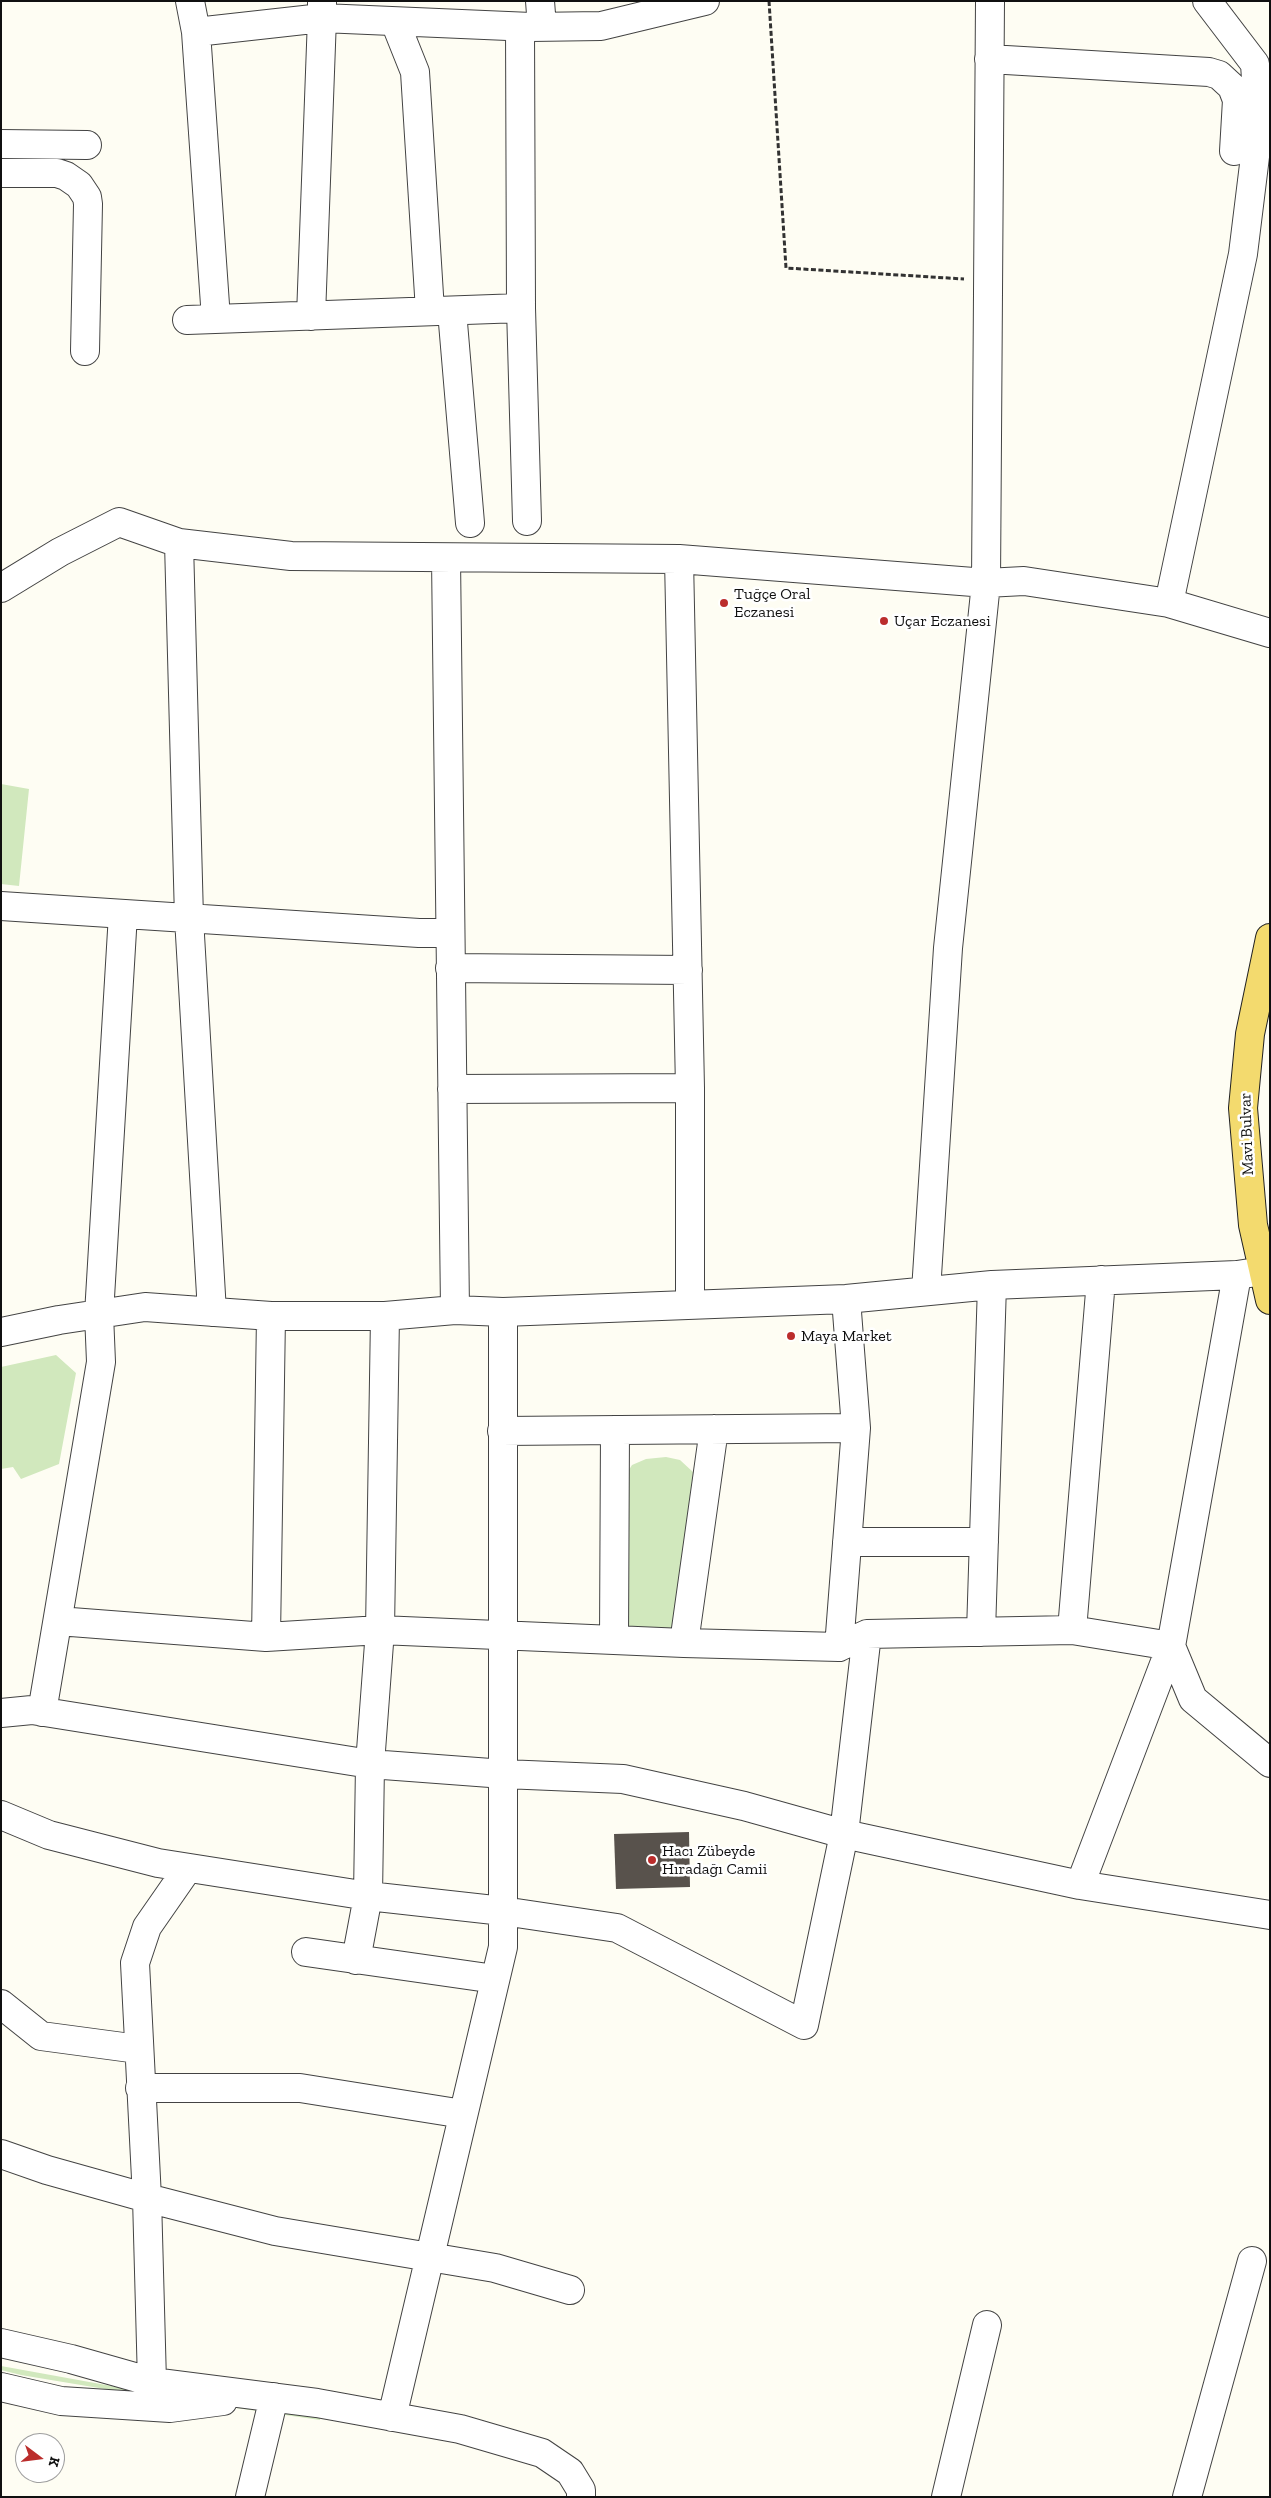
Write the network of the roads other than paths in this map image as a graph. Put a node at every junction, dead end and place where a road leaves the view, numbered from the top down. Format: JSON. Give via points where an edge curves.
{"nodes":[{"id":1,"x":190,"y":1,"type":"edge"},
{"id":2,"x":705,"y":1,"type":"edge"},
{"id":3,"x":990,"y":1,"type":"edge"},
{"id":4,"x":1207,"y":1,"type":"edge"},
{"id":5,"x":322,"y":10,"type":"edge"},
{"id":6,"x":534,"y":19,"type":"edge"},
{"id":7,"x":395,"y":22,"type":"junction"},
{"id":8,"x":196,"y":32,"type":"junction"},
{"id":9,"x":988,"y":59,"type":"junction"},
{"id":10,"x":1,"y":144,"type":"edge"},
{"id":11,"x":87,"y":145,"type":"dead end"},
{"id":12,"x":1234,"y":151,"type":"dead end"},
{"id":13,"x":1,"y":173,"type":"edge"},
{"id":14,"x":522,"y":308,"type":"junction"},
{"id":15,"x":441,"y":311,"type":"junction"},
{"id":16,"x":311,"y":316,"type":"junction"},
{"id":17,"x":216,"y":319,"type":"junction"},
{"id":18,"x":187,"y":320,"type":"dead end"},
{"id":19,"x":85,"y":351,"type":"dead end"},
{"id":20,"x":527,"y":521,"type":"dead end"},
{"id":21,"x":470,"y":523,"type":"dead end"},
{"id":22,"x":180,"y":543,"type":"junction"},
{"id":23,"x":446,"y":558,"type":"junction"},
{"id":24,"x":679,"y":559,"type":"junction"},
{"id":25,"x":986,"y":583,"type":"junction"},
{"id":26,"x":1,"y":588,"type":"edge"},
{"id":27,"x":1169,"y":603,"type":"junction"},
{"id":28,"x":1270,"y":632,"type":"edge"},
{"id":29,"x":1,"y":906,"type":"edge"},
{"id":30,"x":123,"y":914,"type":"junction"},
{"id":31,"x":189,"y":918,"type":"junction"},
{"id":32,"x":450,"y":933,"type":"junction"},
{"id":33,"x":1270,"y":938,"type":"edge"},
{"id":34,"x":450,"y":968,"type":"junction"},
{"id":35,"x":688,"y":970,"type":"junction"},
{"id":36,"x":690,"y":1088,"type":"junction"},
{"id":37,"x":452,"y":1089,"type":"junction"},
{"id":38,"x":1250,"y":1273,"type":"junction"},
{"id":39,"x":1101,"y":1280,"type":"junction"},
{"id":40,"x":992,"y":1285,"type":"junction"},
{"id":41,"x":926,"y":1291,"type":"junction"},
{"id":42,"x":846,"y":1299,"type":"junction"},
{"id":43,"x":1270,"y":1300,"type":"edge"},
{"id":44,"x":690,"y":1303,"type":"junction"},
{"id":45,"x":455,"y":1310,"type":"junction"},
{"id":46,"x":212,"y":1312,"type":"junction"},
{"id":47,"x":502,"y":1312,"type":"junction"},
{"id":48,"x":99,"y":1314,"type":"junction"},
{"id":49,"x":272,"y":1316,"type":"junction"},
{"id":50,"x":385,"y":1316,"type":"junction"},
{"id":51,"x":1,"y":1332,"type":"edge"},
{"id":52,"x":856,"y":1428,"type":"junction"},
{"id":53,"x":714,"y":1429,"type":"junction"},
{"id":54,"x":615,"y":1430,"type":"junction"},
{"id":55,"x":502,"y":1431,"type":"junction"},
{"id":56,"x":847,"y":1542,"type":"junction"},
{"id":57,"x":984,"y":1542,"type":"junction"},
{"id":58,"x":58,"y":1621,"type":"junction"},
{"id":59,"x":380,"y":1630,"type":"junction"},
{"id":60,"x":1072,"y":1630,"type":"junction"},
{"id":61,"x":981,"y":1632,"type":"junction"},
{"id":62,"x":867,"y":1634,"type":"junction"},
{"id":63,"x":504,"y":1636,"type":"junction"},
{"id":64,"x":266,"y":1637,"type":"junction"},
{"id":65,"x":614,"y":1639,"type":"junction"},
{"id":66,"x":684,"y":1643,"type":"junction"},
{"id":67,"x":1171,"y":1646,"type":"junction"},
{"id":68,"x":839,"y":1647,"type":"junction"},
{"id":69,"x":42,"y":1712,"type":"junction"},
{"id":70,"x":1,"y":1713,"type":"edge"},
{"id":71,"x":1266,"y":1754,"type":"edge"},
{"id":72,"x":370,"y":1764,"type":"junction"},
{"id":73,"x":504,"y":1774,"type":"junction"},
{"id":74,"x":1,"y":1815,"type":"edge"},
{"id":75,"x":844,"y":1834,"type":"junction"},
{"id":76,"x":188,"y":1868,"type":"junction"},
{"id":77,"x":1080,"y":1885,"type":"junction"},
{"id":78,"x":368,"y":1896,"type":"junction"},
{"id":79,"x":503,"y":1911,"type":"junction"},
{"id":80,"x":1270,"y":1915,"type":"edge"},
{"id":81,"x":306,"y":1952,"type":"dead end"},
{"id":82,"x":356,"y":1960,"type":"junction"},
{"id":83,"x":495,"y":1979,"type":"junction"},
{"id":84,"x":1,"y":2004,"type":"edge"},
{"id":85,"x":138,"y":2049,"type":"junction"},
{"id":86,"x":140,"y":2088,"type":"junction"},
{"id":87,"x":463,"y":2114,"type":"junction"},
{"id":88,"x":1,"y":2154,"type":"edge"},
{"id":89,"x":146,"y":2198,"type":"junction"},
{"id":90,"x":430,"y":2258,"type":"junction"},
{"id":91,"x":1252,"y":2261,"type":"dead end"},
{"id":92,"x":570,"y":2290,"type":"dead end"},
{"id":93,"x":988,"y":2325,"type":"dead end"},
{"id":94,"x":1,"y":2343,"type":"edge"},
{"id":95,"x":152,"y":2382,"type":"junction"},
{"id":96,"x":1,"y":2387,"type":"edge"},
{"id":97,"x":274,"y":2398,"type":"junction"},
{"id":98,"x":392,"y":2417,"type":"junction"},
{"id":99,"x":250,"y":2497,"type":"edge"},
{"id":100,"x":582,"y":2497,"type":"edge"},
{"id":101,"x":946,"y":2497,"type":"edge"},
{"id":102,"x":1187,"y":2497,"type":"edge"}],
"edges":[{"from":1,"to":8,"type":"street"},
{"from":2,"to":6,"type":"street","via":[[601,26]]},
{"from":3,"to":9,"type":"street"},
{"from":4,"to":27,"type":"street","via":[[1255,64],[1259,124],[1243,254]]},
{"from":5,"to":7,"type":"street"},
{"from":5,"to":8,"type":"street"},
{"from":5,"to":16,"type":"street"},
{"from":6,"to":7,"type":"street"},
{"from":6,"to":14,"type":"street"},
{"from":7,"to":15,"type":"street","via":[[414,72]]},
{"from":8,"to":17,"type":"street"},
{"from":9,"to":12,"type":"street","via":[[1219,75],[1232,87],[1237,100]]},
{"from":9,"to":25,"type":"street"},
{"from":10,"to":11,"type":"street"},
{"from":13,"to":19,"type":"street","via":[[66,176],[79,185],[87,197]]},
{"from":14,"to":15,"type":"street"},
{"from":14,"to":20,"type":"street"},
{"from":15,"to":16,"type":"street"},
{"from":15,"to":21,"type":"street"},
{"from":16,"to":17,"type":"street"},
{"from":17,"to":18,"type":"street"},
{"from":22,"to":23,"type":"street","via":[[292,556]]},
{"from":22,"to":26,"type":"street","via":[[119,522],[60,552]]},
{"from":22,"to":31,"type":"street"},
{"from":23,"to":24,"type":"street"},
{"from":23,"to":32,"type":"street"},
{"from":24,"to":25,"type":"street"},
{"from":24,"to":35,"type":"street"},
{"from":25,"to":27,"type":"street","via":[[1024,581]]},
{"from":25,"to":41,"type":"street","via":[[948,948]]},
{"from":27,"to":28,"type":"street"},
{"from":29,"to":30,"type":"street"},
{"from":30,"to":31,"type":"street"},
{"from":30,"to":48,"type":"street"},
{"from":31,"to":32,"type":"street"},
{"from":31,"to":46,"type":"street"},
{"from":32,"to":34,"type":"street"},
{"from":33,"to":38,"type":"main road","name":"Mavi Bulvar","via":[[1250,1034],[1243,1108],[1253,1225]]},
{"from":34,"to":35,"type":"street"},
{"from":34,"to":37,"type":"street"},
{"from":35,"to":36,"type":"street"},
{"from":36,"to":37,"type":"street"},
{"from":36,"to":44,"type":"street"},
{"from":37,"to":45,"type":"street"},
{"from":38,"to":39,"type":"street"},
{"from":38,"to":43,"type":"main road","name":"Mavi Bulvar"},
{"from":38,"to":67,"type":"street"},
{"from":39,"to":40,"type":"street"},
{"from":39,"to":60,"type":"street"},
{"from":40,"to":41,"type":"street"},
{"from":40,"to":57,"type":"street"},
{"from":41,"to":42,"type":"street"},
{"from":42,"to":44,"type":"street"},
{"from":42,"to":52,"type":"street"},
{"from":44,"to":47,"type":"street"},
{"from":45,"to":47,"type":"street"},
{"from":45,"to":50,"type":"street"},
{"from":46,"to":48,"type":"street","via":[[145,1308]]},
{"from":46,"to":49,"type":"street"},
{"from":47,"to":55,"type":"street"},
{"from":48,"to":51,"type":"street"},
{"from":48,"to":58,"type":"street","via":[[101,1362]]},
{"from":49,"to":50,"type":"street"},
{"from":49,"to":64,"type":"street"},
{"from":50,"to":59,"type":"street"},
{"from":52,"to":53,"type":"street"},
{"from":52,"to":56,"type":"street"},
{"from":53,"to":54,"type":"street"},
{"from":53,"to":66,"type":"street"},
{"from":54,"to":55,"type":"street"},
{"from":54,"to":65,"type":"street"},
{"from":55,"to":63,"type":"street"},
{"from":56,"to":57,"type":"street"},
{"from":56,"to":68,"type":"street"},
{"from":57,"to":61,"type":"street"},
{"from":58,"to":64,"type":"street"},
{"from":58,"to":69,"type":"street"},
{"from":59,"to":63,"type":"street"},
{"from":59,"to":64,"type":"street"},
{"from":59,"to":72,"type":"street"},
{"from":60,"to":61,"type":"street"},
{"from":60,"to":67,"type":"street"},
{"from":61,"to":62,"type":"street"},
{"from":62,"to":68,"type":"street"},
{"from":62,"to":75,"type":"street"},
{"from":63,"to":65,"type":"street"},
{"from":63,"to":73,"type":"street"},
{"from":65,"to":66,"type":"street"},
{"from":66,"to":68,"type":"street"},
{"from":67,"to":71,"type":"street","via":[[1193,1699]]},
{"from":67,"to":77,"type":"street"},
{"from":69,"to":70,"type":"street"},
{"from":69,"to":72,"type":"street"},
{"from":72,"to":73,"type":"street"},
{"from":72,"to":78,"type":"street"},
{"from":73,"to":75,"type":"street","via":[[623,1778],[744,1806]]},
{"from":73,"to":79,"type":"street"},
{"from":74,"to":76,"type":"street","via":[[49,1835]]},
{"from":75,"to":77,"type":"street"},
{"from":75,"to":79,"type":"street","via":[[804,2025],[617,1928]]},
{"from":76,"to":78,"type":"street"},
{"from":76,"to":85,"type":"street","via":[[147,1927],[135,1963]]},
{"from":77,"to":80,"type":"street"},
{"from":78,"to":79,"type":"street"},
{"from":78,"to":82,"type":"street"},
{"from":79,"to":83,"type":"street","via":[[502,1947]]},
{"from":81,"to":82,"type":"street"},
{"from":82,"to":83,"type":"street"},
{"from":83,"to":87,"type":"street"},
{"from":84,"to":85,"type":"street","via":[[41,2036]]},
{"from":85,"to":86,"type":"street"},
{"from":86,"to":87,"type":"street","via":[[300,2088]]},
{"from":86,"to":89,"type":"street"},
{"from":87,"to":90,"type":"street"},
{"from":88,"to":89,"type":"street"},
{"from":89,"to":90,"type":"street","via":[[275,2232]]},
{"from":89,"to":95,"type":"street"},
{"from":90,"to":92,"type":"street","via":[[495,2268]]},
{"from":90,"to":98,"type":"street"},
{"from":91,"to":102,"type":"street"},
{"from":93,"to":101,"type":"street"},
{"from":94,"to":95,"type":"street"},
{"from":95,"to":97,"type":"street"},
{"from":96,"to":97,"type":"street","via":[[61,2401],[170,2408]]},
{"from":97,"to":98,"type":"street"},
{"from":97,"to":99,"type":"street"},
{"from":98,"to":100,"type":"street","via":[[460,2429],[542,2453],[570,2472]]}]}
